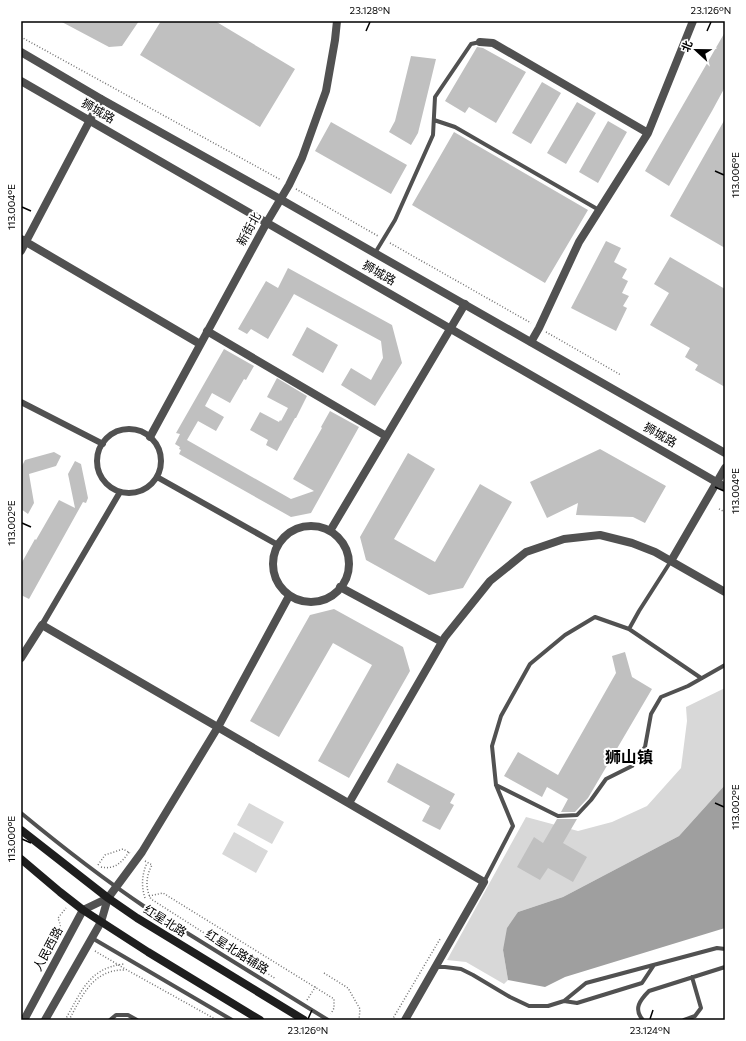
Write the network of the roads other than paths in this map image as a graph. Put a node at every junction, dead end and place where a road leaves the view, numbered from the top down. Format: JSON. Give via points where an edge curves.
{"nodes":[{"id":1,"x":337,"y":21,"type":"edge"},
{"id":2,"x":693,"y":21,"type":"edge"},
{"id":3,"x":480,"y":42,"type":"joint"},
{"id":4,"x":21,"y":52,"type":"edge"},
{"id":5,"x":21,"y":81,"type":"edge"},
{"id":6,"x":101,"y":99,"type":"junction"},
{"id":7,"x":90,"y":120,"type":"junction"},
{"id":8,"x":434,"y":120,"type":"junction"},
{"id":9,"x":648,"y":133,"type":"junction"},
{"id":10,"x":280,"y":199,"type":"junction"},
{"id":11,"x":599,"y":210,"type":"junction"},
{"id":12,"x":267,"y":222,"type":"junction"},
{"id":13,"x":24,"y":240,"type":"edge"},
{"id":14,"x":21,"y":251,"type":"edge"},
{"id":15,"x":375,"y":253,"type":"junction"},
{"id":16,"x":464,"y":304,"type":"junction"},
{"id":17,"x":450,"y":328,"type":"junction"},
{"id":18,"x":208,"y":331,"type":"junction"},
{"id":19,"x":531,"y":342,"type":"junction"},
{"id":20,"x":200,"y":344,"type":"junction"},
{"id":21,"x":21,"y":402,"type":"edge"},
{"id":22,"x":386,"y":436,"type":"junction"},
{"id":23,"x":150,"y":437,"type":"junction"},
{"id":24,"x":103,"y":444,"type":"junction"},
{"id":25,"x":725,"y":453,"type":"edge"},
{"id":26,"x":725,"y":468,"type":"edge"},
{"id":27,"x":157,"y":477,"type":"junction"},
{"id":28,"x":717,"y":482,"type":"junction"},
{"id":29,"x":725,"y":487,"type":"edge"},
{"id":30,"x":120,"y":492,"type":"junction"},
{"id":31,"x":330,"y":531,"type":"junction"},
{"id":32,"x":278,"y":545,"type":"junction"},
{"id":33,"x":671,"y":561,"type":"junction"},
{"id":34,"x":340,"y":587,"type":"junction"},
{"id":35,"x":725,"y":592,"type":"edge"},
{"id":36,"x":289,"y":596,"type":"junction"},
{"id":37,"x":42,"y":625,"type":"junction"},
{"id":38,"x":629,"y":629,"type":"junction"},
{"id":39,"x":442,"y":642,"type":"junction"},
{"id":40,"x":21,"y":658,"type":"edge"},
{"id":41,"x":725,"y":665,"type":"edge"},
{"id":42,"x":701,"y":678,"type":"junction"},
{"id":43,"x":218,"y":727,"type":"junction"},
{"id":44,"x":496,"y":785,"type":"junction"},
{"id":45,"x":349,"y":803,"type":"junction"},
{"id":46,"x":21,"y":813,"type":"edge"},
{"id":47,"x":21,"y":830,"type":"edge"},
{"id":48,"x":21,"y":859,"type":"edge"},
{"id":49,"x":484,"y":882,"type":"junction"},
{"id":50,"x":116,"y":888,"type":"junction"},
{"id":51,"x":108,"y":898,"type":"junction"},
{"id":52,"x":83,"y":910,"type":"junction"},
{"id":53,"x":101,"y":922,"type":"junction"},
{"id":54,"x":92,"y":938,"type":"junction"},
{"id":55,"x":725,"y":950,"type":"edge"},
{"id":56,"x":654,"y":965,"type":"junction"},
{"id":57,"x":435,"y":967,"type":"junction"},
{"id":58,"x":725,"y":967,"type":"edge"},
{"id":59,"x":692,"y":977,"type":"junction"},
{"id":60,"x":564,"y":1001,"type":"junction"},
{"id":61,"x":24,"y":1020,"type":"edge"},
{"id":62,"x":45,"y":1020,"type":"edge"},
{"id":63,"x":110,"y":1020,"type":"edge"},
{"id":64,"x":137,"y":1020,"type":"edge"},
{"id":65,"x":232,"y":1020,"type":"edge"},
{"id":66,"x":260,"y":1020,"type":"edge"},
{"id":67,"x":304,"y":1020,"type":"edge"},
{"id":68,"x":328,"y":1020,"type":"edge"},
{"id":69,"x":405,"y":1020,"type":"edge"},
{"id":70,"x":643,"y":1020,"type":"edge"},
{"id":71,"x":684,"y":1020,"type":"edge"}],
"edges":[{"from":1,"to":10,"type":"street","name":"新街北","via":[[326,91],[302,158]]},
{"from":2,"to":9,"type":"street"},
{"from":3,"to":8,"type":"lane","via":[[471,44],[435,98]]},
{"from":3,"to":9,"type":"street","via":[[493,44]]},
{"from":4,"to":6,"type":"street","name":"狮城路"},
{"from":5,"to":7,"type":"street","name":"狮城路"},
{"from":6,"to":7,"type":"street"},
{"from":6,"to":10,"type":"street","name":"狮城路"},
{"from":7,"to":12,"type":"street","name":"狮城路"},
{"from":7,"to":13,"type":"street"},
{"from":8,"to":11,"type":"lane","via":[[454,127]]},
{"from":8,"to":15,"type":"lane","via":[[433,135],[395,220]]},
{"from":9,"to":11,"type":"street"},
{"from":10,"to":12,"type":"street","name":"新街北"},
{"from":10,"to":15,"type":"street","name":"狮城路"},
{"from":11,"to":19,"type":"street","via":[[579,242]]},
{"from":12,"to":17,"type":"street","name":"狮城路"},
{"from":12,"to":18,"type":"street","name":"新街北"},
{"from":13,"to":14,"type":"street"},
{"from":13,"to":20,"type":"street"},
{"from":15,"to":16,"type":"street","name":"狮城路"},
{"from":16,"to":17,"type":"street"},
{"from":16,"to":19,"type":"street","name":"狮城路"},
{"from":17,"to":22,"type":"street"},
{"from":17,"to":28,"type":"street","name":"狮城路"},
{"from":18,"to":20,"type":"street","name":"新街北"},
{"from":18,"to":22,"type":"street"},
{"from":19,"to":25,"type":"street","name":"狮城路"},
{"from":20,"to":23,"type":"street","name":"新街北"},
{"from":21,"to":24,"type":"street"},
{"from":22,"to":31,"type":"street"},
{"from":23,"to":24,"type":"street","via":[[137,430],[126,429],[115,432]]},
{"from":23,"to":27,"type":"street","via":[[160,452],[161,466]]},
{"from":24,"to":30,"type":"street","via":[[97,457],[98,469],[102,479]]},
{"from":26,"to":28,"type":"street"},
{"from":27,"to":30,"type":"street","via":[[140,491]]},
{"from":27,"to":32,"type":"street"},
{"from":28,"to":29,"type":"street","name":"狮城路"},
{"from":28,"to":33,"type":"street"},
{"from":30,"to":37,"type":"street"},
{"from":31,"to":32,"type":"street","via":[[317,526],[304,526],[292,530]]},
{"from":31,"to":34,"type":"street","via":[[340,539],[348,558],[348,571]]},
{"from":32,"to":36,"type":"street","via":[[272,561],[274,574],[279,586]]},
{"from":33,"to":35,"type":"street"},
{"from":33,"to":38,"type":"lane"},
{"from":33,"to":39,"type":"street","via":[[632,543],[600,535],[564,539],[526,552],[490,581]]},
{"from":34,"to":36,"type":"street","via":[[334,594],[314,602],[301,601]]},
{"from":34,"to":39,"type":"street"},
{"from":36,"to":43,"type":"street"},
{"from":37,"to":40,"type":"street"},
{"from":37,"to":43,"type":"street"},
{"from":38,"to":42,"type":"lane"},
{"from":38,"to":44,"type":"lane","via":[[595,617],[565,635],[530,664],[500,716],[492,746]]},
{"from":39,"to":45,"type":"street"},
{"from":41,"to":42,"type":"lane"},
{"from":42,"to":44,"type":"lane","via":[[661,698],[651,714],[645,747],[632,766],[606,780],[577,815],[558,816]]},
{"from":43,"to":45,"type":"street"},
{"from":43,"to":50,"type":"street","via":[[142,852]]},
{"from":44,"to":49,"type":"lane","via":[[513,826]]},
{"from":45,"to":49,"type":"street"},
{"from":46,"to":50,"type":"lane","name":"红星北路辅路"},
{"from":47,"to":51,"type":"main road","name":"红星北路"},
{"from":48,"to":52,"type":"main road"},
{"from":49,"to":57,"type":"street"},
{"from":50,"to":51,"type":"street"},
{"from":50,"to":68,"type":"lane","name":"红星北路辅路"},
{"from":51,"to":52,"type":"street"},
{"from":51,"to":53,"type":"street"},
{"from":51,"to":67,"type":"main road","name":"红星北路"},
{"from":52,"to":53,"type":"main road"},
{"from":52,"to":61,"type":"street","name":"人民西路"},
{"from":53,"to":54,"type":"street"},
{"from":53,"to":66,"type":"main road"},
{"from":54,"to":62,"type":"street"},
{"from":54,"to":65,"type":"lane"},
{"from":55,"to":56,"type":"lane","via":[[717,948]]},
{"from":56,"to":60,"type":"lane","via":[[586,983]]},
{"from":56,"to":60,"type":"lane","via":[[642,983],[577,1003]]},
{"from":57,"to":60,"type":"lane","via":[[461,969],[529,1006],[548,1006]]},
{"from":57,"to":69,"type":"street"},
{"from":58,"to":59,"type":"lane"},
{"from":59,"to":70,"type":"lane","via":[[649,991],[641,999],[638,1007]]},
{"from":59,"to":71,"type":"lane","via":[[701,1008],[695,1016]]},
{"from":63,"to":64,"type":"lane","via":[[116,1015],[128,1015]]}]}
